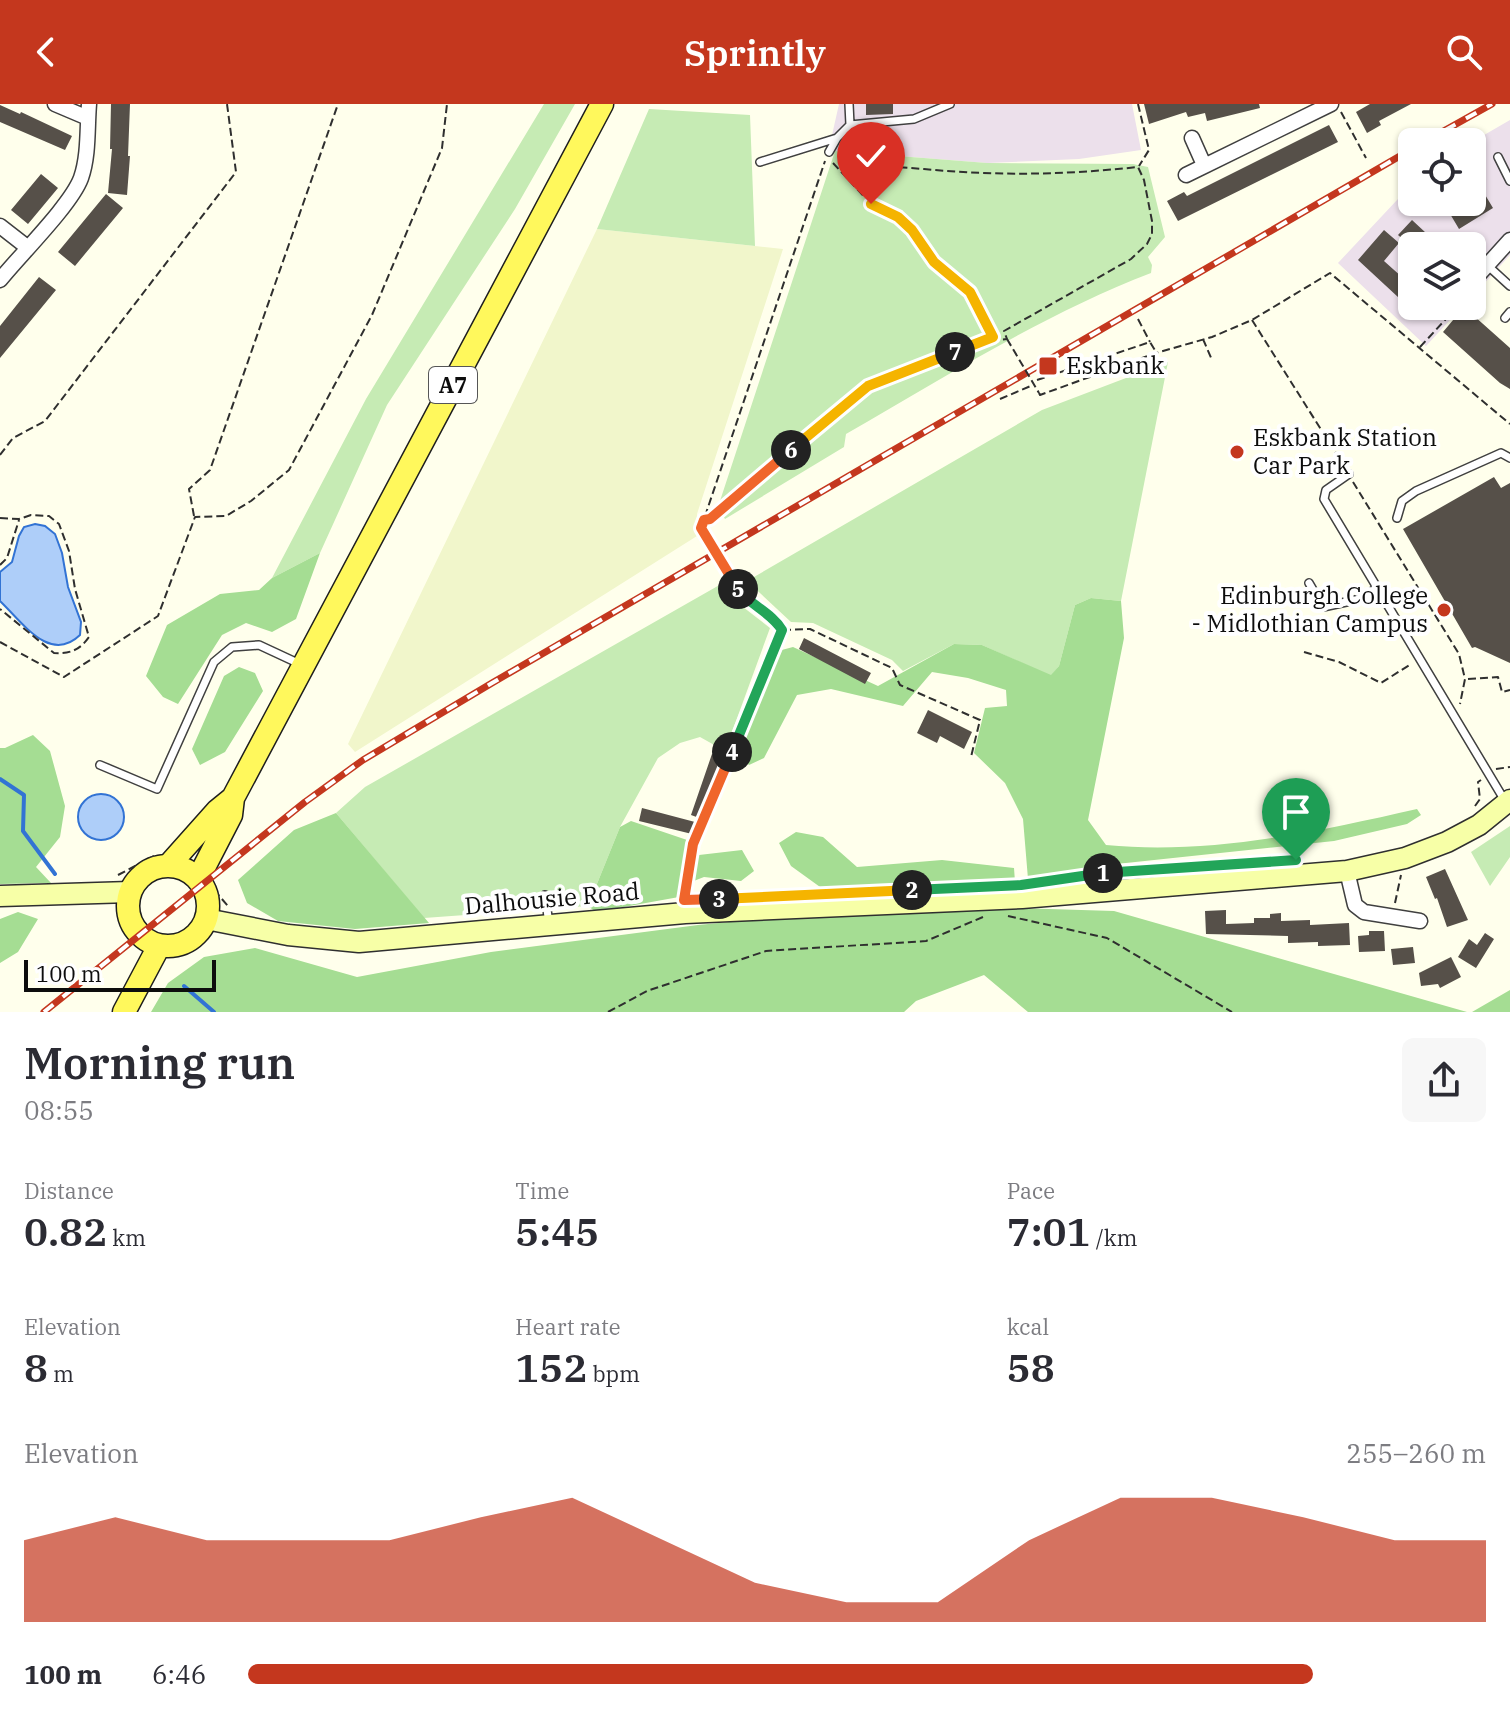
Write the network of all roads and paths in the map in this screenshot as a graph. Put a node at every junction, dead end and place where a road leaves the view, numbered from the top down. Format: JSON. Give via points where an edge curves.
{"nodes":[{"id":1,"x":55,"y":104,"type":"edge"},
{"id":2,"x":227,"y":104,"type":"edge"},
{"id":3,"x":338,"y":104,"type":"edge"},
{"id":4,"x":447,"y":104,"type":"edge"},
{"id":5,"x":602,"y":104,"type":"edge"},
{"id":6,"x":849,"y":104,"type":"edge"},
{"id":7,"x":950,"y":104,"type":"edge"},
{"id":8,"x":1138,"y":104,"type":"edge"},
{"id":9,"x":1334,"y":104,"type":"edge"},
{"id":10,"x":88,"y":111,"type":"edge"},
{"id":11,"x":850,"y":125,"type":"junction"},
{"id":12,"x":837,"y":138,"type":"junction"},
{"id":13,"x":1192,"y":138,"type":"dead end"},
{"id":14,"x":828,"y":154,"type":"junction"},
{"id":15,"x":1498,"y":157,"type":"dead end"},
{"id":16,"x":1366,"y":158,"type":"dead end"},
{"id":17,"x":760,"y":162,"type":"dead end"},
{"id":18,"x":1204,"y":165,"type":"junction"},
{"id":19,"x":1138,"y":167,"type":"junction"},
{"id":20,"x":1186,"y":175,"type":"dead end"},
{"id":21,"x":1510,"y":181,"type":"edge"},
{"id":22,"x":0,"y":226,"type":"edge"},
{"id":23,"x":1510,"y":240,"type":"edge"},
{"id":24,"x":27,"y":247,"type":"junction"},
{"id":25,"x":1487,"y":265,"type":"joint"},
{"id":26,"x":0,"y":280,"type":"edge"},
{"id":27,"x":1510,"y":286,"type":"edge"},
{"id":28,"x":1138,"y":319,"type":"dead end"},
{"id":29,"x":1252,"y":320,"type":"junction"},
{"id":30,"x":1445,"y":320,"type":"edge"},
{"id":31,"x":993,"y":337,"type":"junction"},
{"id":32,"x":1007,"y":339,"type":"junction"},
{"id":33,"x":1203,"y":339,"type":"junction"},
{"id":34,"x":1150,"y":342,"type":"junction"},
{"id":35,"x":1419,"y":348,"type":"junction"},
{"id":36,"x":1156,"y":353,"type":"junction"},
{"id":37,"x":1212,"y":360,"type":"dead end"},
{"id":38,"x":1037,"y":380,"type":"dead end"},
{"id":39,"x":1033,"y":385,"type":"junction"},
{"id":40,"x":1000,"y":399,"type":"dead end"},
{"id":41,"x":1510,"y":424,"type":"edge"},
{"id":42,"x":0,"y":455,"type":"edge"},
{"id":43,"x":1510,"y":458,"type":"edge"},
{"id":44,"x":1349,"y":474,"type":"junction"},
{"id":45,"x":195,"y":517,"type":"junction"},
{"id":46,"x":0,"y":518,"type":"edge"},
{"id":47,"x":1397,"y":518,"type":"dead end"},
{"id":48,"x":19,"y":519,"type":"junction"},
{"id":49,"x":704,"y":520,"type":"junction"},
{"id":50,"x":0,"y":565,"type":"edge"},
{"id":51,"x":1309,"y":583,"type":"dead end"},
{"id":52,"x":1377,"y":588,"type":"junction"},
{"id":53,"x":0,"y":609,"type":"edge"},
{"id":54,"x":782,"y":630,"type":"junction"},
{"id":55,"x":0,"y":642,"type":"edge"},
{"id":56,"x":1304,"y":652,"type":"dead end"},
{"id":57,"x":1419,"y":659,"type":"junction"},
{"id":58,"x":304,"y":666,"type":"junction"},
{"id":59,"x":1465,"y":679,"type":"junction"},
{"id":60,"x":1510,"y":690,"type":"edge"},
{"id":61,"x":1457,"y":721,"type":"junction"},
{"id":62,"x":971,"y":757,"type":"dead end"},
{"id":63,"x":100,"y":765,"type":"dead end"},
{"id":64,"x":1510,"y":767,"type":"edge"},
{"id":65,"x":1489,"y":775,"type":"junction"},
{"id":66,"x":233,"y":798,"type":"junction"},
{"id":67,"x":1508,"y":802,"type":"edge"},
{"id":68,"x":1473,"y":809,"type":"dead end"},
{"id":69,"x":1405,"y":858,"type":"junction"},
{"id":70,"x":162,"y":860,"type":"junction"},
{"id":71,"x":1155,"y":869,"type":"dead end"},
{"id":72,"x":1347,"y":871,"type":"junction"},
{"id":73,"x":1094,"y":874,"type":"dead end"},
{"id":74,"x":110,"y":879,"type":"dead end"},
{"id":75,"x":204,"y":879,"type":"junction"},
{"id":76,"x":130,"y":892,"type":"junction"},
{"id":77,"x":545,"y":895,"type":"dead end"},
{"id":78,"x":0,"y":896,"type":"edge"},
{"id":79,"x":684,"y":900,"type":"dead end"},
{"id":80,"x":1394,"y":910,"type":"junction"},
{"id":81,"x":235,"y":912,"type":"dead end"},
{"id":82,"x":992,"y":912,"type":"dead end"},
{"id":83,"x":1007,"y":916,"type":"dead end"},
{"id":84,"x":206,"y":919,"type":"junction"},
{"id":85,"x":1420,"y":921,"type":"dead end"},
{"id":86,"x":549,"y":926,"type":"junction"},
{"id":87,"x":159,"y":946,"type":"junction"},
{"id":88,"x":124,"y":1012,"type":"edge"},
{"id":89,"x":608,"y":1012,"type":"edge"},
{"id":90,"x":1232,"y":1012,"type":"edge"}],
"edges":[{"from":1,"to":10,"type":"street"},
{"from":2,"to":42,"type":"path","via":[[236,172],[45,421],[13,438]]},
{"from":3,"to":45,"type":"path","via":[[210,470],[189,489]]},
{"from":4,"to":45,"type":"path","via":[[442,148],[372,315],[289,470],[226,516]]},
{"from":5,"to":58,"type":"main road","number":"A7"},
{"from":6,"to":11,"type":"lane"},
{"from":7,"to":11,"type":"lane","via":[[914,119]]},
{"from":8,"to":19,"type":"path","via":[[1149,150]]},
{"from":9,"to":16,"type":"path"},
{"from":9,"to":18,"type":"street"},
{"from":10,"to":24,"type":"street","via":[[80,179]]},
{"from":11,"to":12,"type":"lane"},
{"from":12,"to":14,"type":"lane"},
{"from":12,"to":17,"type":"lane"},
{"from":13,"to":18,"type":"street"},
{"from":14,"to":19,"type":"path","via":[[861,163],[989,176]]},
{"from":14,"to":31,"type":"path","via":[[871,204],[898,217],[934,262],[970,292]]},
{"from":14,"to":49,"type":"path"},
{"from":15,"to":21,"type":"lane"},
{"from":18,"to":20,"type":"street"},
{"from":19,"to":32,"type":"path","via":[[1152,221],[1147,244],[1131,259],[1004,331]]},
{"from":22,"to":24,"type":"street"},
{"from":23,"to":25,"type":"street"},
{"from":24,"to":26,"type":"street"},
{"from":25,"to":27,"type":"lane"},
{"from":28,"to":34,"type":"path"},
{"from":29,"to":33,"type":"path"},
{"from":29,"to":35,"type":"path","via":[[1330,273]]},
{"from":29,"to":44,"type":"path"},
{"from":30,"to":35,"type":"path"},
{"from":31,"to":32,"type":"path"},
{"from":31,"to":49,"type":"path","via":[[868,386]]},
{"from":32,"to":39,"type":"path","bridge":true},
{"from":33,"to":36,"type":"path"},
{"from":33,"to":37,"type":"path"},
{"from":34,"to":36,"type":"path"},
{"from":34,"to":38,"type":"path"},
{"from":35,"to":41,"type":"path"},
{"from":36,"to":39,"type":"path","bridge":true,"via":[[1040,395]]},
{"from":39,"to":40,"type":"path"},
{"from":43,"to":47,"type":"lane","via":[[1501,453],[1416,491],[1402,501]]},
{"from":44,"to":52,"type":"lane","via":[[1326,490],[1324,499]]},
{"from":44,"to":59,"type":"path","via":[[1459,654]]},
{"from":45,"to":55,"type":"path","via":[[158,616],[64,677]]},
{"from":46,"to":48,"type":"path"},
{"from":48,"to":50,"type":"path"},
{"from":48,"to":53,"type":"path","via":[[49,516],[59,524],[89,637],[75,650],[54,653]]},
{"from":49,"to":54,"type":"path","bridge":true,"via":[[701,528],[733,582]]},
{"from":51,"to":52,"type":"lane","via":[[1323,607],[1360,599]]},
{"from":52,"to":57,"type":"lane"},
{"from":54,"to":62,"type":"path","via":[[810,629],[892,668],[900,685],[980,720]]},
{"from":54,"to":79,"type":"path","via":[[693,844]]},
{"from":56,"to":57,"type":"path","via":[[1381,683]]},
{"from":57,"to":61,"type":"lane"},
{"from":58,"to":63,"type":"lane","via":[[259,645],[232,647],[214,662],[157,789]]},
{"from":58,"to":66,"type":"main road","number":"A7"},
{"from":59,"to":60,"type":"path","via":[[1498,677],[1502,692]]},
{"from":59,"to":61,"type":"path"},
{"from":61,"to":65,"type":"lane"},
{"from":64,"to":65,"type":"path"},
{"from":65,"to":67,"type":"lane"},
{"from":65,"to":68,"type":"path","via":[[1478,782],[1480,799]]},
{"from":66,"to":70,"type":"main road","number":"A7"},
{"from":66,"to":75,"type":"main road","number":"A7"},
{"from":67,"to":69,"type":"main road","name":"Dalhousie Road","via":[[1479,825]]},
{"from":69,"to":72,"type":"main road","name":"Dalhousie Road"},
{"from":69,"to":80,"type":"path"},
{"from":70,"to":74,"type":"path"},
{"from":70,"to":75,"type":"main road"},
{"from":70,"to":76,"type":"main road","number":"A7"},
{"from":71,"to":73,"type":"path"},
{"from":72,"to":80,"type":"street","via":[[1355,905],[1364,912]]},
{"from":72,"to":86,"type":"main road","name":"Dalhousie Road","via":[[1044,896],[685,913]]},
{"from":75,"to":81,"type":"path"},
{"from":75,"to":84,"type":"main road"},
{"from":76,"to":78,"type":"main road"},
{"from":76,"to":87,"type":"main road","via":[[131,924]]},
{"from":77,"to":86,"type":"lane"},
{"from":80,"to":85,"type":"street"},
{"from":82,"to":89,"type":"path","via":[[926,941],[766,951],[647,991]]},
{"from":83,"to":90,"type":"path","via":[[1107,938]]},
{"from":84,"to":86,"type":"main road","name":"Dalhousie Road","via":[[359,942]]},
{"from":84,"to":87,"type":"main road","via":[[186,943]]},
{"from":87,"to":88,"type":"main road"}]}
